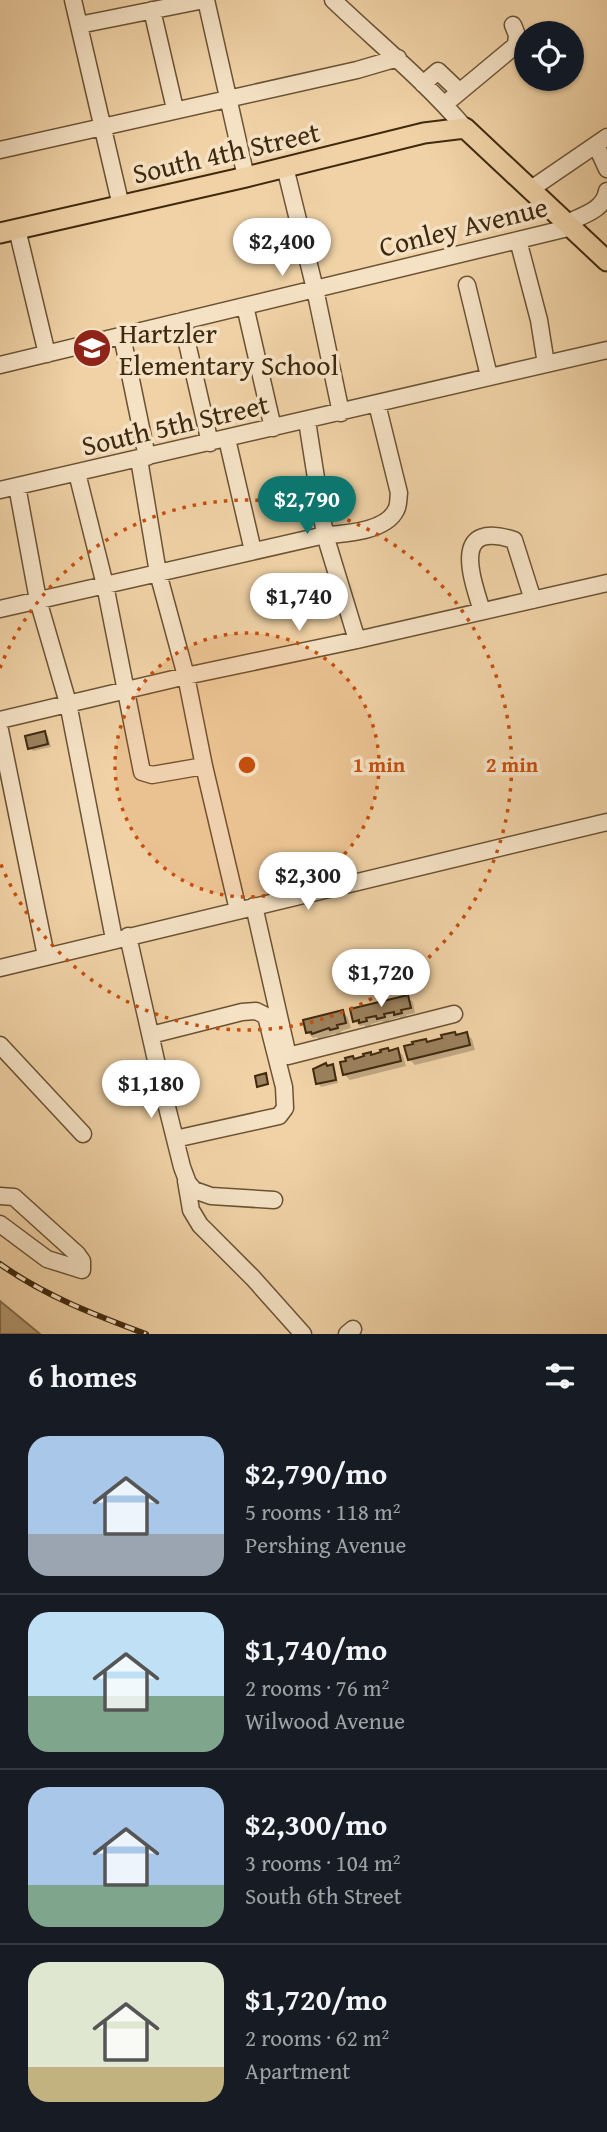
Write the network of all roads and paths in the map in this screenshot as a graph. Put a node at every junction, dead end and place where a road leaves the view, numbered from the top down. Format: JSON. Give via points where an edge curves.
{"nodes":[{"id":1,"x":73,"y":0,"type":"edge"},
{"id":2,"x":205,"y":0,"type":"edge"},
{"id":3,"x":333,"y":0,"type":"edge"},
{"id":4,"x":152,"y":10,"type":"junction"},
{"id":5,"x":79,"y":25,"type":"junction"},
{"id":6,"x":513,"y":25,"type":"dead end"},
{"id":7,"x":398,"y":58,"type":"junction"},
{"id":8,"x":453,"y":86,"type":"junction"},
{"id":9,"x":434,"y":94,"type":"junction"},
{"id":10,"x":229,"y":97,"type":"junction"},
{"id":11,"x":176,"y":109,"type":"junction"},
{"id":12,"x":103,"y":126,"type":"junction"},
{"id":13,"x":465,"y":128,"type":"junction"},
{"id":14,"x":601,"y":141,"type":"edge"},
{"id":15,"x":0,"y":150,"type":"edge"},
{"id":16,"x":285,"y":167,"type":"junction"},
{"id":17,"x":607,"y":169,"type":"edge"},
{"id":18,"x":246,"y":177,"type":"junction"},
{"id":19,"x":531,"y":190,"type":"junction"},
{"id":20,"x":607,"y":191,"type":"edge"},
{"id":21,"x":121,"y":206,"type":"junction"},
{"id":22,"x":569,"y":225,"type":"junction"},
{"id":23,"x":8,"y":231,"type":"edge"},
{"id":24,"x":518,"y":240,"type":"junction"},
{"id":25,"x":607,"y":261,"type":"edge"},
{"id":26,"x":467,"y":285,"type":"dead end"},
{"id":27,"x":315,"y":289,"type":"junction"},
{"id":28,"x":245,"y":306,"type":"junction"},
{"id":29,"x":182,"y":321,"type":"junction"},
{"id":30,"x":122,"y":336,"type":"junction"},
{"id":31,"x":607,"y":350,"type":"edge"},
{"id":32,"x":47,"y":354,"type":"junction"},
{"id":33,"x":546,"y":363,"type":"junction"},
{"id":34,"x":0,"y":365,"type":"edge"},
{"id":35,"x":489,"y":376,"type":"junction"},
{"id":36,"x":377,"y":404,"type":"junction"},
{"id":37,"x":341,"y":413,"type":"junction"},
{"id":38,"x":307,"y":421,"type":"junction"},
{"id":39,"x":273,"y":428,"type":"junction"},
{"id":40,"x":227,"y":439,"type":"junction"},
{"id":41,"x":210,"y":443,"type":"junction"},
{"id":42,"x":143,"y":458,"type":"junction"},
{"id":43,"x":77,"y":473,"type":"junction"},
{"id":44,"x":18,"y":486,"type":"junction"},
{"id":45,"x":0,"y":490,"type":"edge"},
{"id":46,"x":325,"y":535,"type":"junction"},
{"id":47,"x":253,"y":551,"type":"junction"},
{"id":48,"x":158,"y":573,"type":"junction"},
{"id":49,"x":607,"y":583,"type":"edge"},
{"id":50,"x":105,"y":584,"type":"junction"},
{"id":51,"x":38,"y":600,"type":"junction"},
{"id":52,"x":533,"y":600,"type":"junction"},
{"id":53,"x":0,"y":608,"type":"edge"},
{"id":54,"x":482,"y":611,"type":"junction"},
{"id":55,"x":357,"y":640,"type":"junction"},
{"id":56,"x":186,"y":676,"type":"junction"},
{"id":57,"x":126,"y":691,"type":"junction"},
{"id":58,"x":68,"y":703,"type":"junction"},
{"id":59,"x":0,"y":720,"type":"edge"},
{"id":60,"x":0,"y":733,"type":"edge"},
{"id":61,"x":204,"y":766,"type":"junction"},
{"id":62,"x":607,"y":822,"type":"edge"},
{"id":63,"x":246,"y":908,"type":"junction"},
{"id":64,"x":121,"y":938,"type":"junction"},
{"id":65,"x":46,"y":956,"type":"junction"},
{"id":66,"x":0,"y":968,"type":"edge"},
{"id":67,"x":454,"y":1014,"type":"dead end"},
{"id":68,"x":150,"y":1035,"type":"junction"},
{"id":69,"x":0,"y":1045,"type":"edge"},
{"id":70,"x":83,"y":1134,"type":"dead end"},
{"id":71,"x":175,"y":1139,"type":"junction"},
{"id":72,"x":184,"y":1175,"type":"junction"},
{"id":73,"x":7,"y":1196,"type":"edge"},
{"id":74,"x":274,"y":1200,"type":"dead end"},
{"id":75,"x":0,"y":1224,"type":"edge"},
{"id":76,"x":303,"y":1334,"type":"edge"}],
"edges":[{"from":1,"to":5,"type":"street"},
{"from":2,"to":4,"type":"street"},
{"from":2,"to":10,"type":"street"},
{"from":3,"to":7,"type":"street"},
{"from":4,"to":5,"type":"street"},
{"from":4,"to":11,"type":"street"},
{"from":5,"to":12,"type":"street"},
{"from":6,"to":8,"type":"street","via":[[516,45]]},
{"from":7,"to":9,"type":"street"},
{"from":7,"to":10,"type":"street"},
{"from":8,"to":9,"type":"street"},
{"from":8,"to":9,"type":"street","via":[[438,71]]},
{"from":9,"to":13,"type":"street"},
{"from":10,"to":11,"type":"street"},
{"from":10,"to":18,"type":"street"},
{"from":11,"to":12,"type":"street"},
{"from":12,"to":15,"type":"street"},
{"from":12,"to":21,"type":"street"},
{"from":13,"to":16,"type":"main road","name":"South 4th Street","via":[[432,131]]},
{"from":13,"to":19,"type":"main road"},
{"from":14,"to":17,"type":"street"},
{"from":14,"to":19,"type":"street"},
{"from":16,"to":18,"type":"main road","name":"South 4th Street"},
{"from":16,"to":27,"type":"street"},
{"from":18,"to":21,"type":"main road","name":"South 4th Street"},
{"from":19,"to":22,"type":"main road"},
{"from":20,"to":22,"type":"street","name":"Conley Avenue","via":[[600,206]]},
{"from":21,"to":23,"type":"main road","name":"South 4th Street"},
{"from":22,"to":24,"type":"street","name":"Conley Avenue"},
{"from":22,"to":25,"type":"main road"},
{"from":23,"to":32,"type":"street"},
{"from":24,"to":27,"type":"street","name":"Conley Avenue"},
{"from":24,"to":33,"type":"street"},
{"from":26,"to":35,"type":"street"},
{"from":27,"to":28,"type":"street","name":"Conley Avenue"},
{"from":27,"to":37,"type":"street"},
{"from":28,"to":29,"type":"street","name":"Conley Avenue"},
{"from":28,"to":39,"type":"street"},
{"from":29,"to":30,"type":"street","name":"Conley Avenue"},
{"from":29,"to":41,"type":"street"},
{"from":30,"to":32,"type":"street","name":"Conley Avenue"},
{"from":30,"to":42,"type":"street"},
{"from":31,"to":33,"type":"street","name":"South 5th Street"},
{"from":32,"to":34,"type":"street","name":"Conley Avenue"},
{"from":33,"to":35,"type":"street","name":"South 5th Street"},
{"from":35,"to":36,"type":"street","name":"South 5th Street"},
{"from":36,"to":37,"type":"street","name":"South 5th Street"},
{"from":36,"to":46,"type":"street","via":[[399,493],[398,507],[370,529]]},
{"from":37,"to":38,"type":"street","name":"South 5th Street"},
{"from":38,"to":39,"type":"street","name":"South 5th Street"},
{"from":38,"to":46,"type":"street"},
{"from":39,"to":40,"type":"street","name":"South 5th Street"},
{"from":40,"to":41,"type":"street","name":"South 5th Street"},
{"from":40,"to":47,"type":"street"},
{"from":41,"to":42,"type":"street","name":"South 5th Street"},
{"from":42,"to":43,"type":"street","name":"South 5th Street"},
{"from":42,"to":48,"type":"street"},
{"from":43,"to":44,"type":"street","name":"South 5th Street"},
{"from":43,"to":50,"type":"street"},
{"from":44,"to":45,"type":"street","name":"South 5th Street"},
{"from":44,"to":51,"type":"street"},
{"from":46,"to":47,"type":"street"},
{"from":46,"to":55,"type":"street"},
{"from":47,"to":48,"type":"street"},
{"from":48,"to":50,"type":"street"},
{"from":48,"to":56,"type":"street"},
{"from":49,"to":52,"type":"street"},
{"from":50,"to":51,"type":"street"},
{"from":50,"to":57,"type":"street"},
{"from":51,"to":53,"type":"street"},
{"from":51,"to":58,"type":"street"},
{"from":52,"to":54,"type":"street"},
{"from":52,"to":54,"type":"street","via":[[514,540],[486,537],[474,542],[469,552]]},
{"from":54,"to":55,"type":"street"},
{"from":55,"to":56,"type":"street"},
{"from":56,"to":57,"type":"street"},
{"from":56,"to":61,"type":"street"},
{"from":57,"to":58,"type":"street"},
{"from":57,"to":61,"type":"street","via":[[142,772],[152,775]]},
{"from":58,"to":59,"type":"street"},
{"from":58,"to":64,"type":"street"},
{"from":60,"to":65,"type":"street"},
{"from":61,"to":63,"type":"street"},
{"from":62,"to":63,"type":"street"},
{"from":63,"to":64,"type":"street"},
{"from":63,"to":67,"type":"street","via":[[288,1056]]},
{"from":64,"to":65,"type":"street"},
{"from":64,"to":68,"type":"street"},
{"from":65,"to":66,"type":"street"},
{"from":68,"to":71,"type":"street"},
{"from":68,"to":71,"type":"street","via":[[256,1011],[266,1016],[284,1087],[285,1108],[279,1116]]},
{"from":69,"to":70,"type":"street"},
{"from":71,"to":72,"type":"street"},
{"from":72,"to":74,"type":"street","via":[[202,1194]]},
{"from":72,"to":76,"type":"street","via":[[191,1210],[200,1224]]},
{"from":73,"to":75,"type":"street","via":[[77,1254],[82,1270],[47,1259]]}]}
